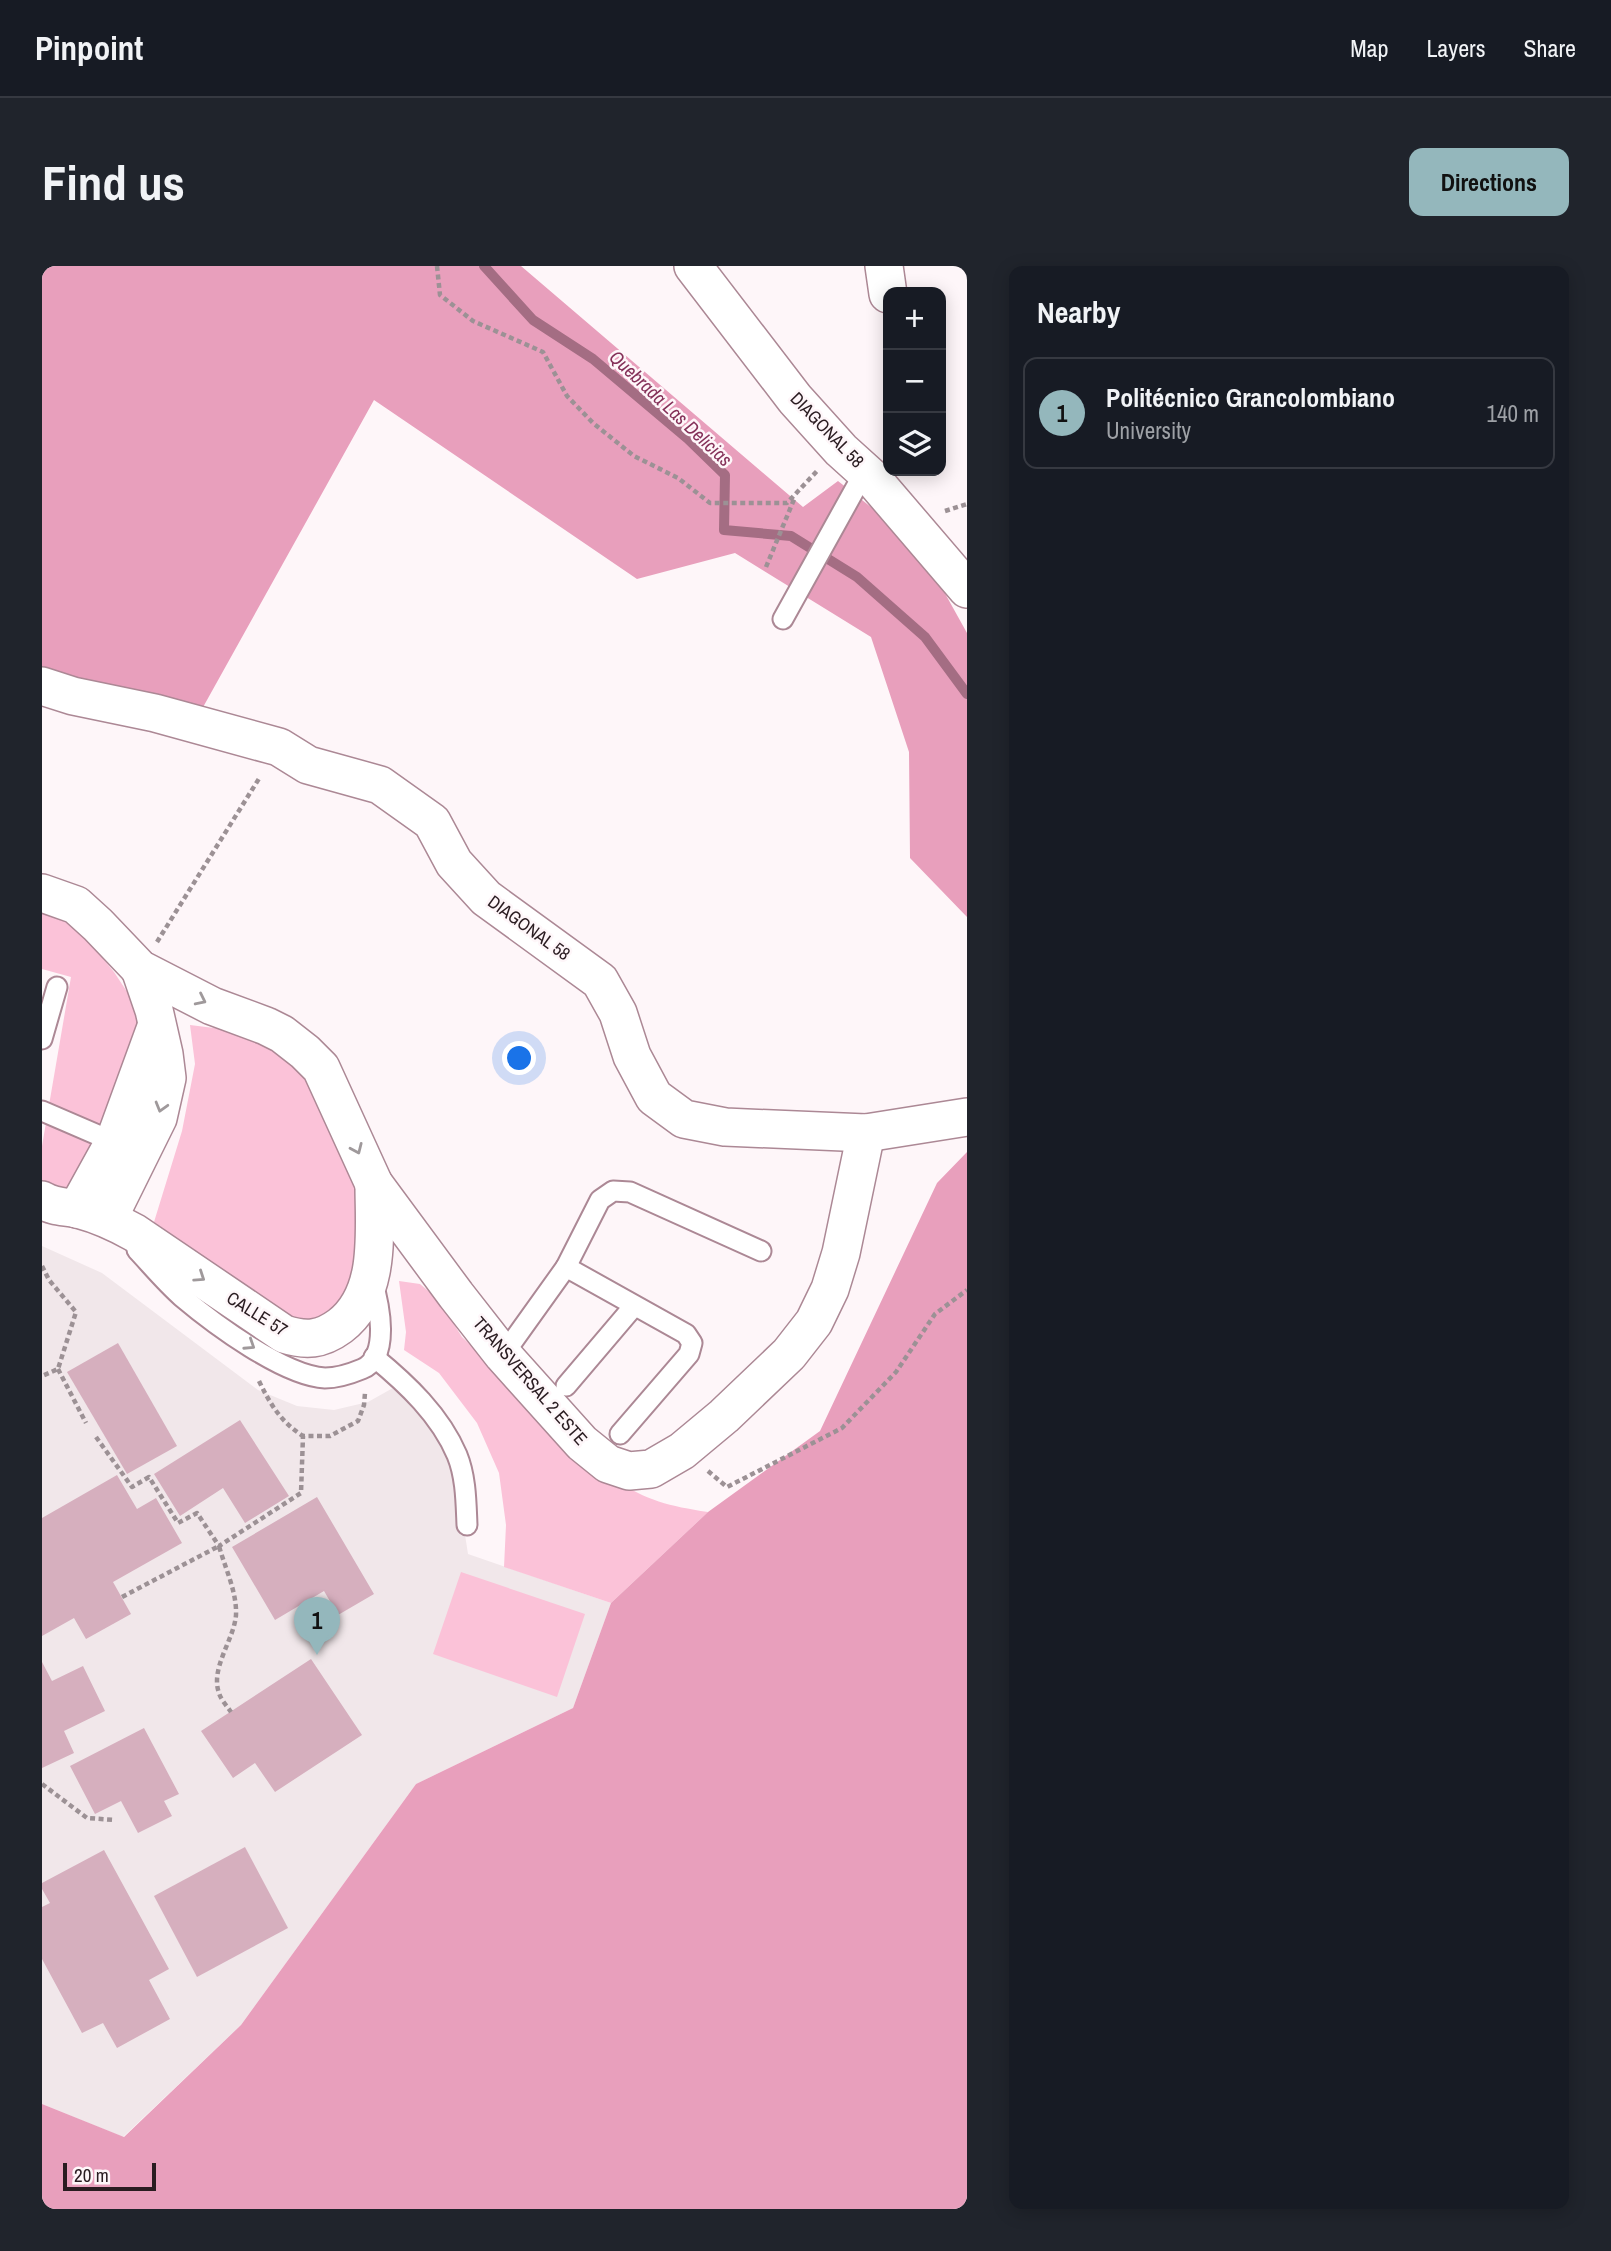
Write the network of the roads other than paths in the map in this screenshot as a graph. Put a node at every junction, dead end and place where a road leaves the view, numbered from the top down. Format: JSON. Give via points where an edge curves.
{"nodes":[{"id":1,"x":692,"y":266,"type":"edge"},
{"id":2,"x":884,"y":266,"type":"edge"},
{"id":3,"x":887,"y":287,"type":"edge"},
{"id":4,"x":865,"y":461,"type":"edge"},
{"id":5,"x":967,"y":589,"type":"edge"},
{"id":6,"x":783,"y":619,"type":"dead end"},
{"id":7,"x":42,"y":686,"type":"edge"},
{"id":8,"x":42,"y":893,"type":"edge"},
{"id":9,"x":140,"y":969,"type":"junction"},
{"id":10,"x":57,"y":987,"type":"dead end"},
{"id":11,"x":156,"y":1026,"type":"junction"},
{"id":12,"x":42,"y":1039,"type":"edge"},
{"id":13,"x":42,"y":1111,"type":"edge"},
{"id":14,"x":967,"y":1117,"type":"edge"},
{"id":15,"x":866,"y":1133,"type":"junction"},
{"id":16,"x":114,"y":1142,"type":"junction"},
{"id":17,"x":374,"y":1185,"type":"junction"},
{"id":18,"x":42,"y":1200,"type":"edge"},
{"id":19,"x":93,"y":1214,"type":"junction"},
{"id":20,"x":761,"y":1251,"type":"dead end"},
{"id":21,"x":566,"y":1267,"type":"junction"},
{"id":22,"x":370,"y":1274,"type":"junction"},
{"id":23,"x":456,"y":1295,"type":"junction"},
{"id":24,"x":634,"y":1306,"type":"junction"},
{"id":25,"x":503,"y":1355,"type":"junction"},
{"id":26,"x":370,"y":1362,"type":"junction"},
{"id":27,"x":566,"y":1386,"type":"dead end"},
{"id":28,"x":620,"y":1434,"type":"dead end"},
{"id":29,"x":467,"y":1525,"type":"dead end"}],
"edges":[{"from":1,"to":4,"type":"street","name":"DIAGONAL 58","via":[[795,399]]},
{"from":2,"to":3,"type":"street"},
{"from":4,"to":5,"type":"street","name":"DIAGONAL 58"},
{"from":4,"to":6,"type":"lane"},
{"from":7,"to":15,"type":"street","name":"DIAGONAL 58","via":[[279,747],[309,765],[380,785],[432,822],[454,863],[486,898],[600,981],[654,1097],[684,1119],[725,1127]]},
{"from":8,"to":9,"type":"street","via":[[76,905]]},
{"from":9,"to":11,"type":"street"},
{"from":9,"to":17,"type":"street","name":"TRANSVERSAL 2 ESTE","one_way":true,"via":[[212,1006],[282,1034],[305,1052],[321,1069]]},
{"from":10,"to":12,"type":"lane"},
{"from":11,"to":16,"type":"street"},
{"from":11,"to":19,"type":"street","one_way":true,"via":[[167,1078],[158,1118]]},
{"from":13,"to":16,"type":"lane"},
{"from":14,"to":15,"type":"street","name":"DIAGONAL 58"},
{"from":15,"to":25,"type":"street","name":"TRANSVERSAL 2 ESTE","via":[[841,1254],[814,1322],[780,1363],[682,1451],[651,1469],[629,1471],[608,1464],[582,1443]]},
{"from":16,"to":19,"type":"street"},
{"from":17,"to":22,"type":"street","name":"CALLE 57"},
{"from":17,"to":23,"type":"street","name":"TRANSVERSAL 2 ESTE"},
{"from":18,"to":19,"type":"street","name":"CALLE 57"},
{"from":19,"to":22,"type":"street","name":"CALLE 57","one_way":true,"via":[[135,1233],[284,1334],[300,1339],[330,1334],[352,1317]]},
{"from":19,"to":26,"type":"lane","one_way":true,"via":[[181,1296],[253,1348],[304,1374],[326,1378],[346,1375]]},
{"from":20,"to":21,"type":"lane","via":[[631,1192],[613,1191],[600,1200]]},
{"from":21,"to":24,"type":"lane"},
{"from":21,"to":25,"type":"lane"},
{"from":22,"to":23,"type":"street","name":"TRANSVERSAL 2 ESTE","via":[[396,1268],[414,1270]]},
{"from":22,"to":26,"type":"lane","via":[[381,1324]]},
{"from":23,"to":25,"type":"street","name":"TRANSVERSAL 2 ESTE"},
{"from":24,"to":27,"type":"lane"},
{"from":24,"to":28,"type":"lane","via":[[686,1334],[692,1343],[690,1354]]},
{"from":26,"to":29,"type":"lane","via":[[412,1390],[436,1418],[458,1456]]}]}
